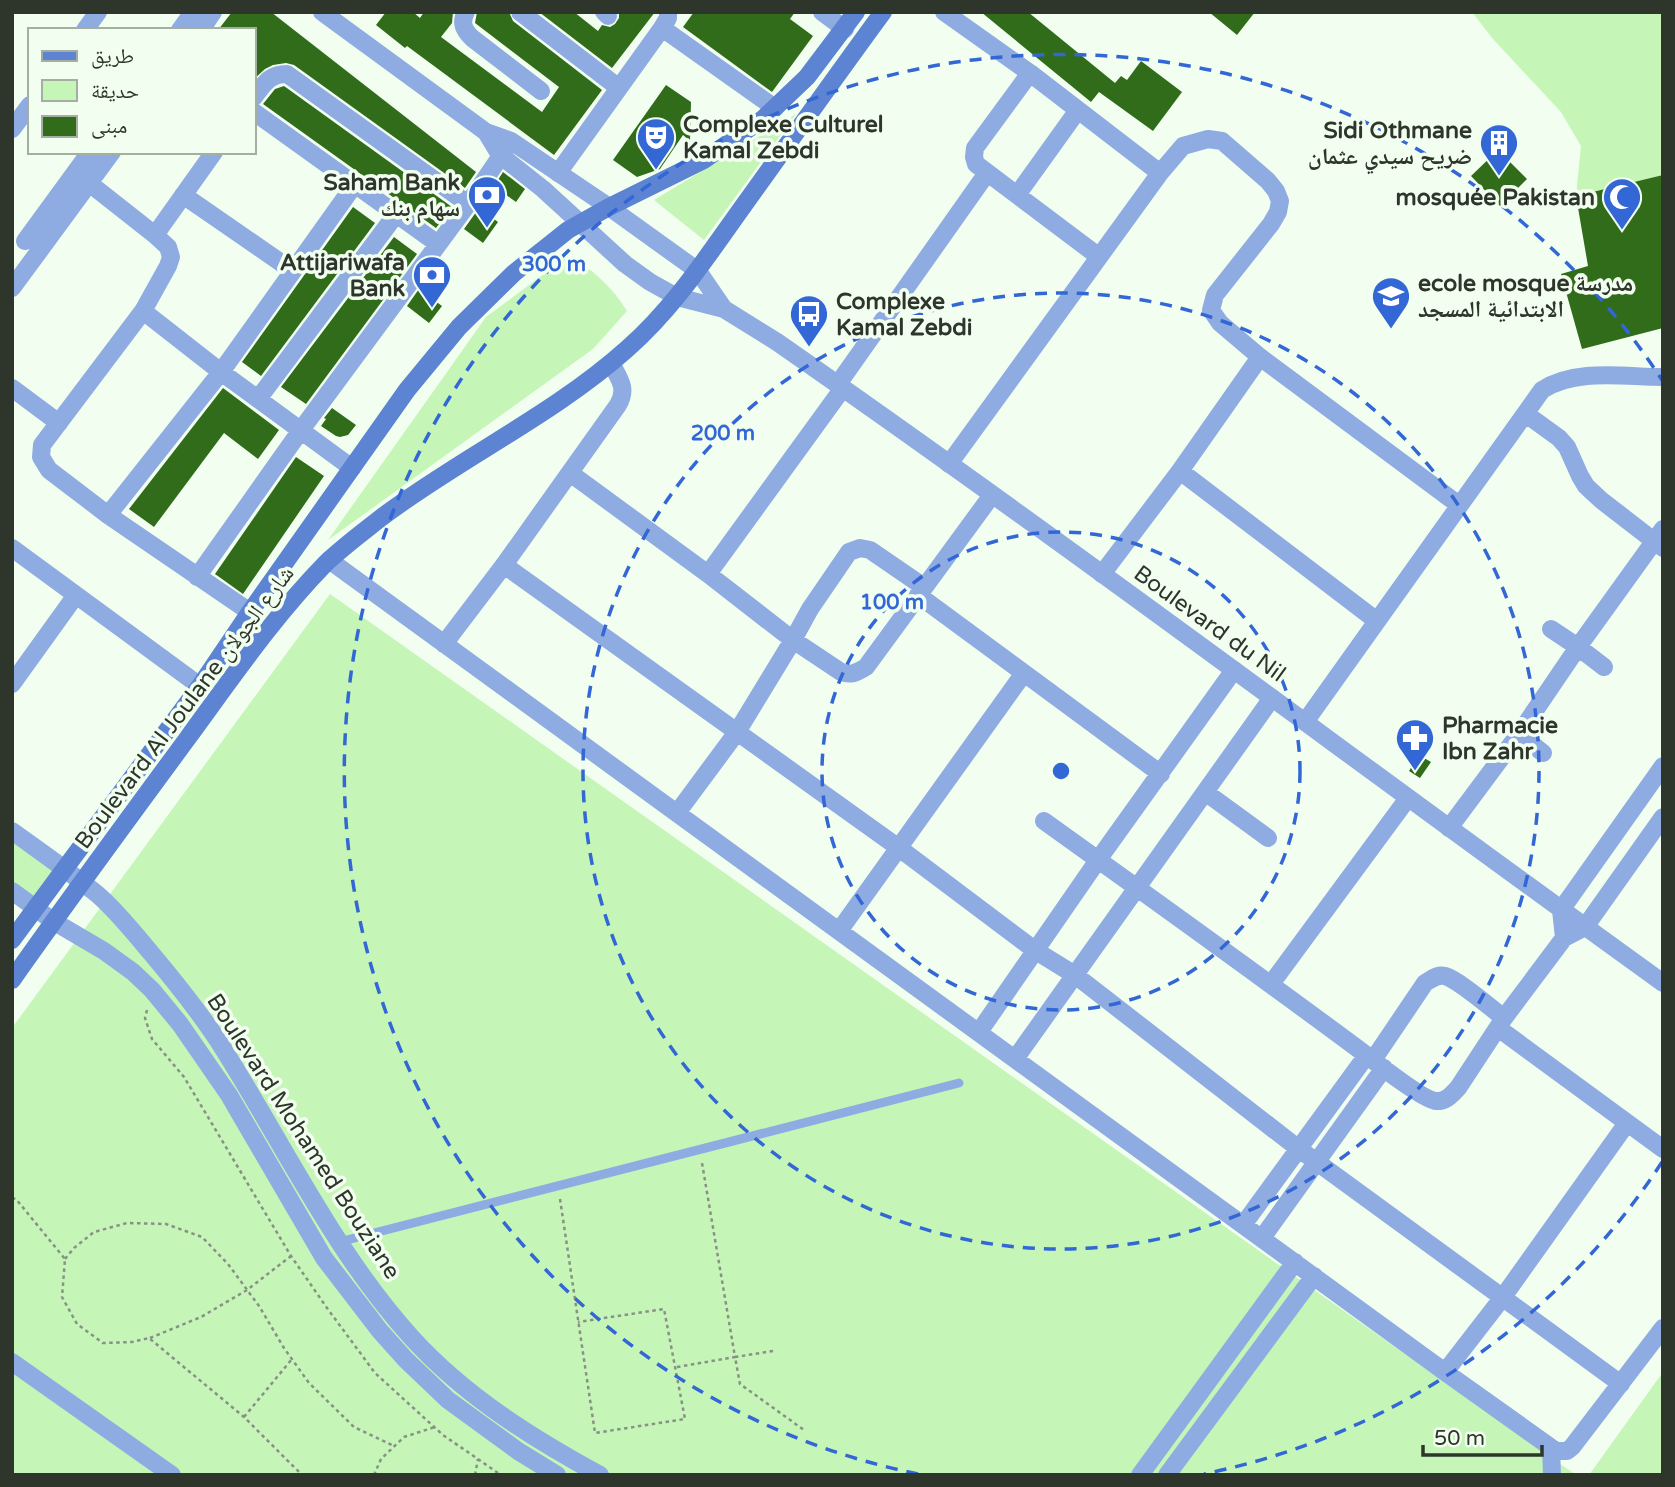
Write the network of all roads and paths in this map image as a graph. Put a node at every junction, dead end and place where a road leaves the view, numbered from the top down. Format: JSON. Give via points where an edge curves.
{"nodes":[{"id":1,"x":98,"y":12,"type":"edge"},
{"id":2,"x":193,"y":12,"type":"edge"},
{"id":3,"x":213,"y":12,"type":"edge"},
{"id":4,"x":323,"y":12,"type":"edge"},
{"id":5,"x":466,"y":12,"type":"edge"},
{"id":6,"x":520,"y":12,"type":"edge"},
{"id":7,"x":822,"y":12,"type":"edge"},
{"id":8,"x":856,"y":12,"type":"edge"},
{"id":9,"x":883,"y":12,"type":"edge"},
{"id":10,"x":944,"y":12,"type":"edge"},
{"id":11,"x":665,"y":20,"type":"edge"},
{"id":12,"x":86,"y":28,"type":"edge"},
{"id":13,"x":181,"y":28,"type":"edge"},
{"id":14,"x":202,"y":28,"type":"edge"},
{"id":15,"x":845,"y":29,"type":"junction"},
{"id":16,"x":1030,"y":73,"type":"junction"},
{"id":17,"x":619,"y":88,"type":"junction"},
{"id":18,"x":541,"y":91,"type":"dead end"},
{"id":19,"x":256,"y":94,"type":"edge"},
{"id":20,"x":28,"y":108,"type":"edge"},
{"id":21,"x":775,"y":108,"type":"junction"},
{"id":22,"x":1078,"y":110,"type":"junction"},
{"id":23,"x":256,"y":114,"type":"edge"},
{"id":24,"x":12,"y":128,"type":"edge"},
{"id":25,"x":505,"y":148,"type":"junction"},
{"id":26,"x":89,"y":154,"type":"edge"},
{"id":27,"x":111,"y":154,"type":"edge"},
{"id":28,"x":213,"y":154,"type":"edge"},
{"id":29,"x":558,"y":173,"type":"junction"},
{"id":30,"x":987,"y":173,"type":"junction"},
{"id":31,"x":1160,"y":173,"type":"junction"},
{"id":32,"x":89,"y":183,"type":"junction"},
{"id":33,"x":355,"y":184,"type":"junction"},
{"id":34,"x":183,"y":195,"type":"junction"},
{"id":35,"x":1017,"y":195,"type":"junction"},
{"id":36,"x":468,"y":204,"type":"junction"},
{"id":37,"x":609,"y":207,"type":"junction"},
{"id":38,"x":397,"y":213,"type":"junction"},
{"id":39,"x":580,"y":223,"type":"junction"},
{"id":40,"x":155,"y":235,"type":"junction"},
{"id":41,"x":25,"y":242,"type":"edge"},
{"id":42,"x":438,"y":244,"type":"junction"},
{"id":43,"x":1098,"y":256,"type":"junction"},
{"id":44,"x":293,"y":271,"type":"junction"},
{"id":45,"x":698,"y":271,"type":"junction"},
{"id":46,"x":12,"y":288,"type":"edge"},
{"id":47,"x":677,"y":297,"type":"junction"},
{"id":48,"x":724,"y":309,"type":"junction"},
{"id":49,"x":142,"y":311,"type":"junction"},
{"id":50,"x":1260,"y":357,"type":"junction"},
{"id":51,"x":611,"y":363,"type":"junction"},
{"id":52,"x":221,"y":372,"type":"junction"},
{"id":53,"x":1663,"y":377,"type":"edge"},
{"id":54,"x":840,"y":386,"type":"junction"},
{"id":55,"x":12,"y":388,"type":"edge"},
{"id":56,"x":258,"y":399,"type":"junction"},
{"id":57,"x":1525,"y":414,"type":"junction"},
{"id":58,"x":59,"y":423,"type":"junction"},
{"id":59,"x":301,"y":430,"type":"junction"},
{"id":60,"x":949,"y":464,"type":"junction"},
{"id":61,"x":352,"y":468,"type":"junction"},
{"id":62,"x":1180,"y":471,"type":"junction"},
{"id":63,"x":570,"y":473,"type":"junction"},
{"id":64,"x":992,"y":495,"type":"junction"},
{"id":65,"x":1459,"y":505,"type":"junction"},
{"id":66,"x":108,"y":515,"type":"junction"},
{"id":67,"x":1660,"y":540,"type":"edge"},
{"id":68,"x":12,"y":548,"type":"edge"},
{"id":69,"x":329,"y":560,"type":"junction"},
{"id":70,"x":504,"y":565,"type":"junction"},
{"id":71,"x":708,"y":574,"type":"junction"},
{"id":72,"x":1102,"y":574,"type":"junction"},
{"id":73,"x":197,"y":578,"type":"junction"},
{"id":74,"x":921,"y":591,"type":"junction"},
{"id":75,"x":76,"y":595,"type":"junction"},
{"id":76,"x":250,"y":612,"type":"junction"},
{"id":77,"x":1377,"y":621,"type":"junction"},
{"id":78,"x":1551,"y":629,"type":"dead end"},
{"id":79,"x":793,"y":640,"type":"junction"},
{"id":80,"x":444,"y":644,"type":"junction"},
{"id":81,"x":1578,"y":647,"type":"junction"},
{"id":82,"x":1604,"y":667,"type":"dead end"},
{"id":83,"x":1234,"y":670,"type":"junction"},
{"id":84,"x":1024,"y":673,"type":"junction"},
{"id":85,"x":12,"y":684,"type":"edge"},
{"id":86,"x":200,"y":686,"type":"junction"},
{"id":87,"x":1272,"y":698,"type":"junction"},
{"id":88,"x":1306,"y":722,"type":"junction"},
{"id":89,"x":737,"y":732,"type":"junction"},
{"id":90,"x":1519,"y":734,"type":"junction"},
{"id":91,"x":1543,"y":753,"type":"dead end"},
{"id":92,"x":1663,"y":766,"type":"edge"},
{"id":93,"x":1161,"y":774,"type":"junction"},
{"id":94,"x":1205,"y":792,"type":"junction"},
{"id":95,"x":1408,"y":797,"type":"junction"},
{"id":96,"x":677,"y":813,"type":"junction"},
{"id":97,"x":1663,"y":817,"type":"edge"},
{"id":98,"x":1044,"y":821,"type":"dead end"},
{"id":99,"x":1449,"y":828,"type":"junction"},
{"id":100,"x":12,"y":831,"type":"edge"},
{"id":101,"x":1268,"y":838,"type":"dead end"},
{"id":102,"x":899,"y":848,"type":"junction"},
{"id":103,"x":1098,"y":860,"type":"junction"},
{"id":104,"x":65,"y":870,"type":"junction"},
{"id":105,"x":81,"y":882,"type":"junction"},
{"id":106,"x":1137,"y":888,"type":"junction"},
{"id":107,"x":12,"y":891,"type":"edge"},
{"id":108,"x":37,"y":909,"type":"junction"},
{"id":109,"x":1561,"y":910,"type":"junction"},
{"id":110,"x":53,"y":921,"type":"junction"},
{"id":111,"x":1585,"y":927,"type":"junction"},
{"id":112,"x":839,"y":931,"type":"junction"},
{"id":113,"x":1564,"y":938,"type":"junction"},
{"id":114,"x":12,"y":940,"type":"edge"},
{"id":115,"x":1036,"y":951,"type":"junction"},
{"id":116,"x":1075,"y":975,"type":"junction"},
{"id":117,"x":12,"y":980,"type":"edge"},
{"id":118,"x":1663,"y":983,"type":"edge"},
{"id":119,"x":1271,"y":984,"type":"junction"},
{"id":120,"x":1501,"y":1023,"type":"junction"},
{"id":121,"x":979,"y":1032,"type":"junction"},
{"id":122,"x":1016,"y":1059,"type":"junction"},
{"id":123,"x":1375,"y":1061,"type":"junction"},
{"id":124,"x":959,"y":1083,"type":"dead end"},
{"id":125,"x":1627,"y":1123,"type":"junction"},
{"id":126,"x":700,"y":1149,"type":"junction"},
{"id":127,"x":1299,"y":1149,"type":"junction"},
{"id":128,"x":1663,"y":1149,"type":"edge"},
{"id":129,"x":1316,"y":1161,"type":"junction"},
{"id":130,"x":558,"y":1186,"type":"junction"},
{"id":131,"x":12,"y":1198,"type":"edge"},
{"id":132,"x":1244,"y":1225,"type":"junction"},
{"id":133,"x":1262,"y":1238,"type":"junction"},
{"id":134,"x":339,"y":1242,"type":"junction"},
{"id":135,"x":291,"y":1256,"type":"dead end"},
{"id":136,"x":65,"y":1259,"type":"junction"},
{"id":137,"x":1295,"y":1262,"type":"junction"},
{"id":138,"x":1314,"y":1276,"type":"junction"},
{"id":139,"x":247,"y":1290,"type":"junction"},
{"id":140,"x":1503,"y":1297,"type":"junction"},
{"id":141,"x":578,"y":1322,"type":"junction"},
{"id":142,"x":1663,"y":1328,"type":"edge"},
{"id":143,"x":149,"y":1338,"type":"junction"},
{"id":144,"x":774,"y":1351,"type":"dead end"},
{"id":145,"x":735,"y":1357,"type":"junction"},
{"id":146,"x":292,"y":1359,"type":"junction"},
{"id":147,"x":12,"y":1362,"type":"edge"},
{"id":148,"x":675,"y":1367,"type":"junction"},
{"id":149,"x":1445,"y":1372,"type":"junction"},
{"id":150,"x":1620,"y":1384,"type":"junction"},
{"id":151,"x":244,"y":1417,"type":"junction"},
{"id":152,"x":1182,"y":1418,"type":"junction"},
{"id":153,"x":435,"y":1427,"type":"dead end"},
{"id":154,"x":804,"y":1430,"type":"dead end"},
{"id":155,"x":1200,"y":1430,"type":"junction"},
{"id":156,"x":394,"y":1446,"type":"junction"},
{"id":157,"x":1551,"y":1448,"type":"junction"},
{"id":158,"x":478,"y":1459,"type":"dead end"},
{"id":159,"x":172,"y":1475,"type":"edge"},
{"id":160,"x":302,"y":1475,"type":"edge"},
{"id":161,"x":374,"y":1475,"type":"edge"},
{"id":162,"x":475,"y":1475,"type":"edge"},
{"id":163,"x":557,"y":1475,"type":"edge"},
{"id":164,"x":600,"y":1475,"type":"edge"},
{"id":165,"x":1140,"y":1475,"type":"edge"},
{"id":166,"x":1167,"y":1475,"type":"edge"},
{"id":167,"x":1552,"y":1475,"type":"edge"}],
"edges":[{"from":1,"to":12,"type":"street"},
{"from":2,"to":13,"type":"street"},
{"from":3,"to":14,"type":"street"},
{"from":4,"to":25,"type":"street"},
{"from":5,"to":18,"type":"street","via":[[465,31]]},
{"from":6,"to":17,"type":"street"},
{"from":7,"to":15,"type":"street"},
{"from":8,"to":15,"type":"main road","name":"Boulevard Al Joulane شارع الجولان"},
{"from":9,"to":45,"type":"main road","name":"Boulevard Al Joulane شارع الجولان"},
{"from":10,"to":16,"type":"street"},
{"from":11,"to":17,"type":"street"},
{"from":11,"to":21,"type":"street"},
{"from":15,"to":21,"type":"main road","name":"Boulevard Al Joulane شارع الجولان"},
{"from":16,"to":22,"type":"street"},
{"from":16,"to":30,"type":"street","via":[[975,148],[976,164]]},
{"from":17,"to":29,"type":"street"},
{"from":19,"to":36,"type":"street","via":[[268,79],[287,74]]},
{"from":20,"to":24,"type":"street"},
{"from":21,"to":37,"type":"main road","name":"Boulevard Al Joulane شارع الجولان","via":[[704,160]]},
{"from":22,"to":31,"type":"street"},
{"from":22,"to":35,"type":"street"},
{"from":23,"to":33,"type":"street"},
{"from":25,"to":29,"type":"street","name":"Boulevard du Nil"},
{"from":25,"to":36,"type":"street"},
{"from":25,"to":39,"type":"street","name":"Boulevard du Nil"},
{"from":26,"to":41,"type":"street"},
{"from":27,"to":32,"type":"street"},
{"from":28,"to":34,"type":"street"},
{"from":29,"to":37,"type":"street","name":"Boulevard du Nil"},
{"from":30,"to":35,"type":"street"},
{"from":30,"to":54,"type":"street"},
{"from":31,"to":43,"type":"street"},
{"from":31,"to":50,"type":"street","via":[[1182,146],[1208,139],[1222,141],[1276,191],[1278,212],[1221,286],[1211,310]]},
{"from":32,"to":40,"type":"street"},
{"from":32,"to":41,"type":"street"},
{"from":33,"to":38,"type":"street"},
{"from":33,"to":44,"type":"street"},
{"from":34,"to":40,"type":"street"},
{"from":34,"to":44,"type":"street"},
{"from":35,"to":43,"type":"street"},
{"from":36,"to":42,"type":"street"},
{"from":37,"to":39,"type":"main road","name":"Boulevard Al Joulane شارع الجولان"},
{"from":37,"to":45,"type":"street","name":"Boulevard du Nil"},
{"from":38,"to":42,"type":"street"},
{"from":38,"to":56,"type":"street"},
{"from":39,"to":47,"type":"street","name":"Boulevard du Nil","via":[[625,264]]},
{"from":39,"to":61,"type":"main road","name":"Boulevard Al Joulane شارع الجولان","via":[[514,273],[459,327]]},
{"from":40,"to":49,"type":"street","via":[[171,257]]},
{"from":41,"to":46,"type":"street"},
{"from":42,"to":59,"type":"street"},
{"from":43,"to":60,"type":"street"},
{"from":44,"to":52,"type":"street"},
{"from":45,"to":47,"type":"main road","name":"Boulevard Al Joulane شارع الجولان"},
{"from":45,"to":48,"type":"street","name":"Boulevard du Nil"},
{"from":47,"to":48,"type":"street","name":"Boulevard du Nil"},
{"from":47,"to":51,"type":"main road","name":"Boulevard Al Joulane شارع الجولان"},
{"from":48,"to":54,"type":"street","name":"Boulevard du Nil"},
{"from":49,"to":52,"type":"street"},
{"from":49,"to":58,"type":"street"},
{"from":50,"to":62,"type":"street"},
{"from":50,"to":65,"type":"street"},
{"from":51,"to":63,"type":"street","via":[[623,397]]},
{"from":51,"to":69,"type":"main road","name":"Boulevard Al Joulane شارع الجولان","via":[[396,507]]},
{"from":52,"to":56,"type":"street"},
{"from":52,"to":66,"type":"street"},
{"from":53,"to":57,"type":"street","via":[[1572,378],[1542,390]]},
{"from":54,"to":60,"type":"street","name":"Boulevard du Nil"},
{"from":54,"to":71,"type":"street"},
{"from":55,"to":58,"type":"street"},
{"from":56,"to":59,"type":"street"},
{"from":57,"to":65,"type":"street"},
{"from":57,"to":67,"type":"street","via":[[1567,447],[1593,493]]},
{"from":58,"to":66,"type":"street","via":[[42,445],[41,457],[49,470]]},
{"from":59,"to":61,"type":"street"},
{"from":59,"to":73,"type":"street"},
{"from":60,"to":64,"type":"street","name":"Boulevard du Nil"},
{"from":61,"to":76,"type":"main road","name":"Boulevard Al Joulane شارع الجولان"},
{"from":62,"to":72,"type":"street"},
{"from":62,"to":77,"type":"street"},
{"from":63,"to":70,"type":"street"},
{"from":63,"to":71,"type":"street"},
{"from":64,"to":72,"type":"street","name":"Boulevard du Nil"},
{"from":64,"to":74,"type":"street"},
{"from":65,"to":77,"type":"street"},
{"from":66,"to":73,"type":"street"},
{"from":67,"to":81,"type":"street"},
{"from":68,"to":75,"type":"street"},
{"from":69,"to":80,"type":"street"},
{"from":69,"to":105,"type":"main road","name":"Boulevard Al Joulane شارع الجولان","via":[[276,620]]},
{"from":70,"to":80,"type":"street"},
{"from":70,"to":89,"type":"street"},
{"from":71,"to":79,"type":"street"},
{"from":72,"to":83,"type":"street","name":"Boulevard du Nil"},
{"from":73,"to":76,"type":"street"},
{"from":74,"to":79,"type":"street","via":[[866,667],[854,674],[841,672]]},
{"from":74,"to":79,"type":"street","via":[[870,550],[849,552]]},
{"from":74,"to":84,"type":"street"},
{"from":75,"to":85,"type":"street"},
{"from":75,"to":86,"type":"street"},
{"from":76,"to":86,"type":"main road","name":"Boulevard Al Joulane شارع الجولان"},
{"from":77,"to":88,"type":"street"},
{"from":78,"to":81,"type":"street"},
{"from":79,"to":89,"type":"street"},
{"from":80,"to":96,"type":"street"},
{"from":81,"to":82,"type":"street"},
{"from":81,"to":90,"type":"street"},
{"from":83,"to":87,"type":"street","name":"Boulevard du Nil"},
{"from":83,"to":93,"type":"street"},
{"from":84,"to":93,"type":"street"},
{"from":84,"to":102,"type":"street"},
{"from":86,"to":104,"type":"main road","name":"Boulevard Al Joulane شارع الجولان"},
{"from":87,"to":88,"type":"street","name":"Boulevard du Nil"},
{"from":87,"to":94,"type":"street"},
{"from":88,"to":95,"type":"street","name":"Boulevard du Nil"},
{"from":89,"to":96,"type":"street"},
{"from":89,"to":102,"type":"street"},
{"from":90,"to":91,"type":"street"},
{"from":90,"to":99,"type":"street"},
{"from":92,"to":109,"type":"street"},
{"from":93,"to":103,"type":"street"},
{"from":94,"to":101,"type":"street"},
{"from":94,"to":106,"type":"street"},
{"from":95,"to":99,"type":"street","name":"Boulevard du Nil"},
{"from":95,"to":119,"type":"street"},
{"from":96,"to":112,"type":"street"},
{"from":97,"to":111,"type":"street"},
{"from":98,"to":103,"type":"street"},
{"from":99,"to":109,"type":"street","name":"Boulevard du Nil"},
{"from":100,"to":104,"type":"street","name":"Boulevard Mohamed Bouziane"},
{"from":102,"to":112,"type":"street"},
{"from":102,"to":115,"type":"street"},
{"from":103,"to":106,"type":"street"},
{"from":103,"to":115,"type":"street"},
{"from":104,"to":105,"type":"street","name":"Boulevard Mohamed Bouziane"},
{"from":104,"to":108,"type":"main road","name":"Boulevard Al Joulane شارع الجولان"},
{"from":105,"to":110,"type":"main road","name":"Boulevard Al Joulane شارع الجولان"},
{"from":105,"to":134,"type":"street","name":"Boulevard Mohamed Bouziane","via":[[132,931],[203,1019]]},
{"from":106,"to":116,"type":"street"},
{"from":106,"to":119,"type":"street"},
{"from":107,"to":108,"type":"street","name":"Boulevard Mohamed Bouziane"},
{"from":108,"to":110,"type":"street","name":"Boulevard Mohamed Bouziane"},
{"from":108,"to":114,"type":"main road","name":"Boulevard Al Joulane شارع الجولان"},
{"from":109,"to":111,"type":"street","name":"Boulevard du Nil"},
{"from":109,"to":113,"type":"street"},
{"from":110,"to":117,"type":"main road","name":"Boulevard Al Joulane شارع الجولان"},
{"from":110,"to":163,"type":"street","name":"Boulevard Mohamed Bouziane","via":[[133,972],[180,1024],[229,1095],[324,1258],[406,1360],[448,1400]]},
{"from":111,"to":113,"type":"street"},
{"from":111,"to":118,"type":"street","name":"Boulevard du Nil"},
{"from":112,"to":121,"type":"street"},
{"from":113,"to":120,"type":"street"},
{"from":115,"to":116,"type":"street"},
{"from":115,"to":121,"type":"street"},
{"from":116,"to":122,"type":"street"},
{"from":116,"to":127,"type":"street"},
{"from":119,"to":123,"type":"street"},
{"from":120,"to":123,"type":"street","via":[[1458,1088],[1444,1100],[1426,1098]]},
{"from":120,"to":123,"type":"street","via":[[1456,982],[1435,977],[1425,983]]},
{"from":120,"to":125,"type":"street"},
{"from":121,"to":122,"type":"street"},
{"from":122,"to":132,"type":"street"},
{"from":123,"to":127,"type":"street"},
{"from":123,"to":129,"type":"street"},
{"from":124,"to":126,"type":"lane"},
{"from":125,"to":128,"type":"street"},
{"from":125,"to":140,"type":"street"},
{"from":126,"to":130,"type":"lane"},
{"from":126,"to":145,"type":"path"},
{"from":127,"to":129,"type":"street"},
{"from":127,"to":132,"type":"street"},
{"from":129,"to":133,"type":"street"},
{"from":129,"to":140,"type":"street"},
{"from":130,"to":134,"type":"lane"},
{"from":130,"to":141,"type":"path"},
{"from":131,"to":136,"type":"path"},
{"from":132,"to":133,"type":"street"},
{"from":133,"to":137,"type":"street"},
{"from":134,"to":164,"type":"street","name":"Boulevard Mohamed Bouziane","via":[[388,1310],[441,1367],[476,1398]]},
{"from":135,"to":139,"type":"path"},
{"from":136,"to":139,"type":"path","via":[[94,1232],[127,1223],[166,1224],[202,1237]]},
{"from":136,"to":143,"type":"path","via":[[62,1297],[77,1324],[103,1343]]},
{"from":137,"to":138,"type":"street"},
{"from":137,"to":152,"type":"street"},
{"from":138,"to":149,"type":"street"},
{"from":138,"to":155,"type":"street"},
{"from":139,"to":143,"type":"path","via":[[201,1317]]},
{"from":139,"to":146,"type":"path"},
{"from":140,"to":149,"type":"street"},
{"from":140,"to":150,"type":"street"},
{"from":141,"to":148,"type":"path","via":[[664,1309]]},
{"from":141,"to":148,"type":"path","via":[[595,1433],[685,1419]]},
{"from":142,"to":150,"type":"street"},
{"from":143,"to":151,"type":"path"},
{"from":144,"to":145,"type":"path"},
{"from":145,"to":148,"type":"path"},
{"from":145,"to":154,"type":"path","via":[[740,1384]]},
{"from":146,"to":151,"type":"path"},
{"from":146,"to":156,"type":"path","via":[[309,1384],[354,1427]]},
{"from":147,"to":159,"type":"street"},
{"from":149,"to":157,"type":"street"},
{"from":150,"to":157,"type":"street","via":[[1572,1447],[1561,1452]]},
{"from":151,"to":160,"type":"path"},
{"from":152,"to":155,"type":"street"},
{"from":152,"to":165,"type":"street"},
{"from":153,"to":156,"type":"path","via":[[404,1437]]},
{"from":155,"to":166,"type":"street"},
{"from":156,"to":161,"type":"path"},
{"from":157,"to":167,"type":"street"},
{"from":158,"to":162,"type":"path"}]}
